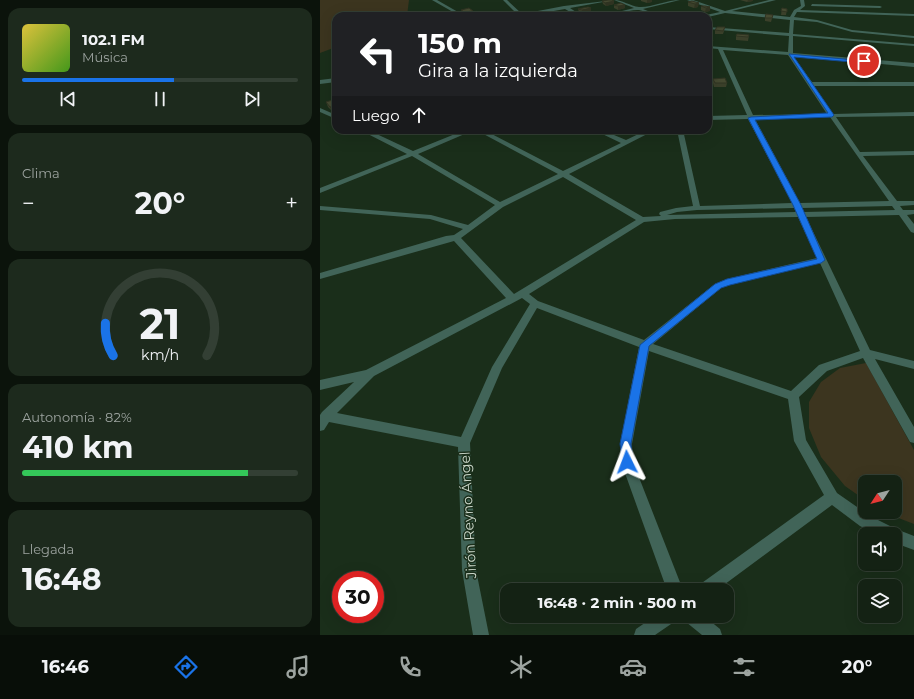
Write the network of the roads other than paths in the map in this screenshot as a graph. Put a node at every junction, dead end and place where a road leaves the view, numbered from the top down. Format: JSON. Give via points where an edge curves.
{"nodes":[{"id":1,"x":434,"y":0,"type":"edge"},
{"id":2,"x":505,"y":0,"type":"edge"},
{"id":3,"x":609,"y":0,"type":"edge"},
{"id":4,"x":616,"y":0,"type":"edge"},
{"id":5,"x":678,"y":0,"type":"edge"},
{"id":6,"x":689,"y":0,"type":"edge"},
{"id":7,"x":763,"y":0,"type":"edge"},
{"id":8,"x":774,"y":0,"type":"edge"},
{"id":9,"x":802,"y":0,"type":"edge"},
{"id":10,"x":768,"y":2,"type":"junction"},
{"id":11,"x":564,"y":6,"type":"junction"},
{"id":12,"x":803,"y":6,"type":"junction"},
{"id":13,"x":886,"y":7,"type":"dead end"},
{"id":14,"x":639,"y":9,"type":"junction"},
{"id":15,"x":795,"y":11,"type":"junction"},
{"id":16,"x":456,"y":12,"type":"edge"},
{"id":17,"x":516,"y":12,"type":"edge"},
{"id":18,"x":537,"y":12,"type":"edge"},
{"id":19,"x":574,"y":12,"type":"edge"},
{"id":20,"x":624,"y":12,"type":"edge"},
{"id":21,"x":647,"y":12,"type":"edge"},
{"id":22,"x":725,"y":12,"type":"junction"},
{"id":23,"x":712,"y":15,"type":"edge"},
{"id":24,"x":914,"y":15,"type":"edge"},
{"id":25,"x":792,"y":18,"type":"junction"},
{"id":26,"x":712,"y":28,"type":"edge"},
{"id":27,"x":792,"y":35,"type":"junction"},
{"id":28,"x":914,"y":36,"type":"edge"},
{"id":29,"x":914,"y":44,"type":"edge"},
{"id":30,"x":712,"y":47,"type":"edge"},
{"id":31,"x":720,"y":48,"type":"junction"},
{"id":32,"x":790,"y":55,"type":"junction"},
{"id":33,"x":911,"y":65,"type":"edge"},
{"id":34,"x":914,"y":70,"type":"edge"},
{"id":35,"x":332,"y":80,"type":"edge"},
{"id":36,"x":320,"y":82,"type":"edge"},
{"id":37,"x":809,"y":84,"type":"junction"},
{"id":38,"x":914,"y":84,"type":"edge"},
{"id":39,"x":320,"y":110,"type":"edge"},
{"id":40,"x":914,"y":114,"type":"edge"},
{"id":41,"x":332,"y":115,"type":"edge"},
{"id":42,"x":832,"y":115,"type":"junction"},
{"id":43,"x":712,"y":118,"type":"edge"},
{"id":44,"x":751,"y":118,"type":"junction"},
{"id":45,"x":371,"y":134,"type":"edge"},
{"id":46,"x":461,"y":134,"type":"edge"},
{"id":47,"x":487,"y":134,"type":"edge"},
{"id":48,"x":606,"y":134,"type":"edge"},
{"id":49,"x":644,"y":134,"type":"edge"},
{"id":50,"x":681,"y":134,"type":"edge"},
{"id":51,"x":627,"y":143,"type":"junction"},
{"id":52,"x":914,"y":153,"type":"edge"},
{"id":53,"x":413,"y":154,"type":"junction"},
{"id":54,"x":858,"y":154,"type":"junction"},
{"id":55,"x":564,"y":174,"type":"junction"},
{"id":56,"x":320,"y":191,"type":"edge"},
{"id":57,"x":914,"y":203,"type":"edge"},
{"id":58,"x":895,"y":204,"type":"junction"},
{"id":59,"x":797,"y":205,"type":"junction"},
{"id":60,"x":500,"y":206,"type":"junction"},
{"id":61,"x":320,"y":208,"type":"edge"},
{"id":62,"x":697,"y":208,"type":"junction"},
{"id":63,"x":914,"y":212,"type":"edge"},
{"id":64,"x":902,"y":213,"type":"junction"},
{"id":65,"x":802,"y":216,"type":"junction"},
{"id":66,"x":642,"y":220,"type":"junction"},
{"id":67,"x":469,"y":228,"type":"junction"},
{"id":68,"x":914,"y":230,"type":"edge"},
{"id":69,"x":456,"y":238,"type":"junction"},
{"id":70,"x":821,"y":260,"type":"junction"},
{"id":71,"x":320,"y":276,"type":"edge"},
{"id":72,"x":522,"y":294,"type":"junction"},
{"id":73,"x":512,"y":298,"type":"junction"},
{"id":74,"x":535,"y":303,"type":"junction"},
{"id":75,"x":645,"y":345,"type":"junction"},
{"id":76,"x":866,"y":353,"type":"junction"},
{"id":77,"x":914,"y":365,"type":"edge"},
{"id":78,"x":370,"y":373,"type":"junction"},
{"id":79,"x":320,"y":385,"type":"edge"},
{"id":80,"x":793,"y":396,"type":"junction"},
{"id":81,"x":323,"y":421,"type":"edge"},
{"id":82,"x":914,"y":438,"type":"edge"},
{"id":83,"x":464,"y":443,"type":"junction"},
{"id":84,"x":832,"y":497,"type":"junction"},
{"id":85,"x":878,"y":527,"type":"edge"},
{"id":86,"x":902,"y":539,"type":"edge"},
{"id":87,"x":914,"y":544,"type":"edge"},
{"id":88,"x":672,"y":583,"type":"edge"},
{"id":89,"x":714,"y":583,"type":"edge"},
{"id":90,"x":658,"y":623,"type":"edge"},
{"id":91,"x":700,"y":623,"type":"edge"},
{"id":92,"x":481,"y":635,"type":"edge"},
{"id":93,"x":642,"y":635,"type":"edge"},
{"id":94,"x":714,"y":635,"type":"edge"}],
"edges":[{"from":1,"to":16,"type":"street"},
{"from":2,"to":17,"type":"street"},
{"from":3,"to":11,"type":"street"},
{"from":4,"to":14,"type":"street"},
{"from":5,"to":14,"type":"street"},
{"from":6,"to":22,"type":"street"},
{"from":7,"to":10,"type":"street"},
{"from":8,"to":10,"type":"street"},
{"from":9,"to":12,"type":"street"},
{"from":10,"to":22,"type":"street"},
{"from":11,"to":18,"type":"street"},
{"from":11,"to":19,"type":"street"},
{"from":12,"to":13,"type":"street"},
{"from":12,"to":15,"type":"street"},
{"from":14,"to":20,"type":"street"},
{"from":14,"to":21,"type":"street"},
{"from":15,"to":24,"type":"street"},
{"from":15,"to":25,"type":"street"},
{"from":22,"to":23,"type":"street"},
{"from":22,"to":25,"type":"street"},
{"from":25,"to":27,"type":"street"},
{"from":25,"to":28,"type":"street","via":[[817,21],[852,31]]},
{"from":26,"to":27,"type":"street"},
{"from":27,"to":29,"type":"street"},
{"from":27,"to":32,"type":"street"},
{"from":30,"to":31,"type":"street"},
{"from":31,"to":32,"type":"street"},
{"from":31,"to":44,"type":"street"},
{"from":32,"to":33,"type":"street"},
{"from":32,"to":37,"type":"street"},
{"from":33,"to":34,"type":"street"},
{"from":35,"to":36,"type":"street"},
{"from":37,"to":38,"type":"street"},
{"from":37,"to":42,"type":"street"},
{"from":39,"to":41,"type":"street"},
{"from":40,"to":42,"type":"street"},
{"from":42,"to":44,"type":"street"},
{"from":42,"to":54,"type":"street"},
{"from":43,"to":44,"type":"street"},
{"from":44,"to":59,"type":"street"},
{"from":45,"to":53,"type":"street"},
{"from":46,"to":53,"type":"street"},
{"from":47,"to":55,"type":"street"},
{"from":48,"to":51,"type":"street"},
{"from":49,"to":51,"type":"street"},
{"from":50,"to":62,"type":"street"},
{"from":51,"to":55,"type":"street"},
{"from":52,"to":54,"type":"street"},
{"from":53,"to":56,"type":"street"},
{"from":53,"to":60,"type":"street"},
{"from":54,"to":58,"type":"street"},
{"from":55,"to":60,"type":"street"},
{"from":55,"to":66,"type":"street"},
{"from":57,"to":58,"type":"street"},
{"from":58,"to":59,"type":"street"},
{"from":58,"to":64,"type":"street"},
{"from":59,"to":62,"type":"street"},
{"from":59,"to":65,"type":"street"},
{"from":60,"to":67,"type":"street"},
{"from":61,"to":67,"type":"street","via":[[431,216]]},
{"from":62,"to":66,"type":"street","via":[[676,210]]},
{"from":63,"to":64,"type":"street"},
{"from":64,"to":65,"type":"street"},
{"from":64,"to":68,"type":"street"},
{"from":65,"to":66,"type":"street"},
{"from":65,"to":70,"type":"street"},
{"from":66,"to":72,"type":"street"},
{"from":67,"to":69,"type":"street"},
{"from":69,"to":71,"type":"street"},
{"from":69,"to":73,"type":"street"},
{"from":70,"to":75,"type":"street","via":[[718,286]]},
{"from":70,"to":76,"type":"street"},
{"from":72,"to":73,"type":"street"},
{"from":72,"to":74,"type":"street"},
{"from":73,"to":78,"type":"street"},
{"from":74,"to":75,"type":"street"},
{"from":74,"to":83,"type":"street","via":[[497,367]]},
{"from":75,"to":80,"type":"street"},
{"from":75,"to":88,"type":"street","via":[[626,444],[627,462]]},
{"from":76,"to":77,"type":"street"},
{"from":76,"to":80,"type":"street","via":[[823,368]]},
{"from":76,"to":82,"type":"street"},
{"from":78,"to":79,"type":"street"},
{"from":78,"to":81,"type":"street"},
{"from":80,"to":84,"type":"street","via":[[800,441]]},
{"from":81,"to":83,"type":"street"},
{"from":83,"to":92,"type":"street","name":"Jirón Reyno Ángel","via":[[469,570]]},
{"from":84,"to":85,"type":"street"},
{"from":84,"to":89,"type":"street"},
{"from":86,"to":87,"type":"street"},
{"from":90,"to":93,"type":"street"},
{"from":91,"to":94,"type":"street"}]}
